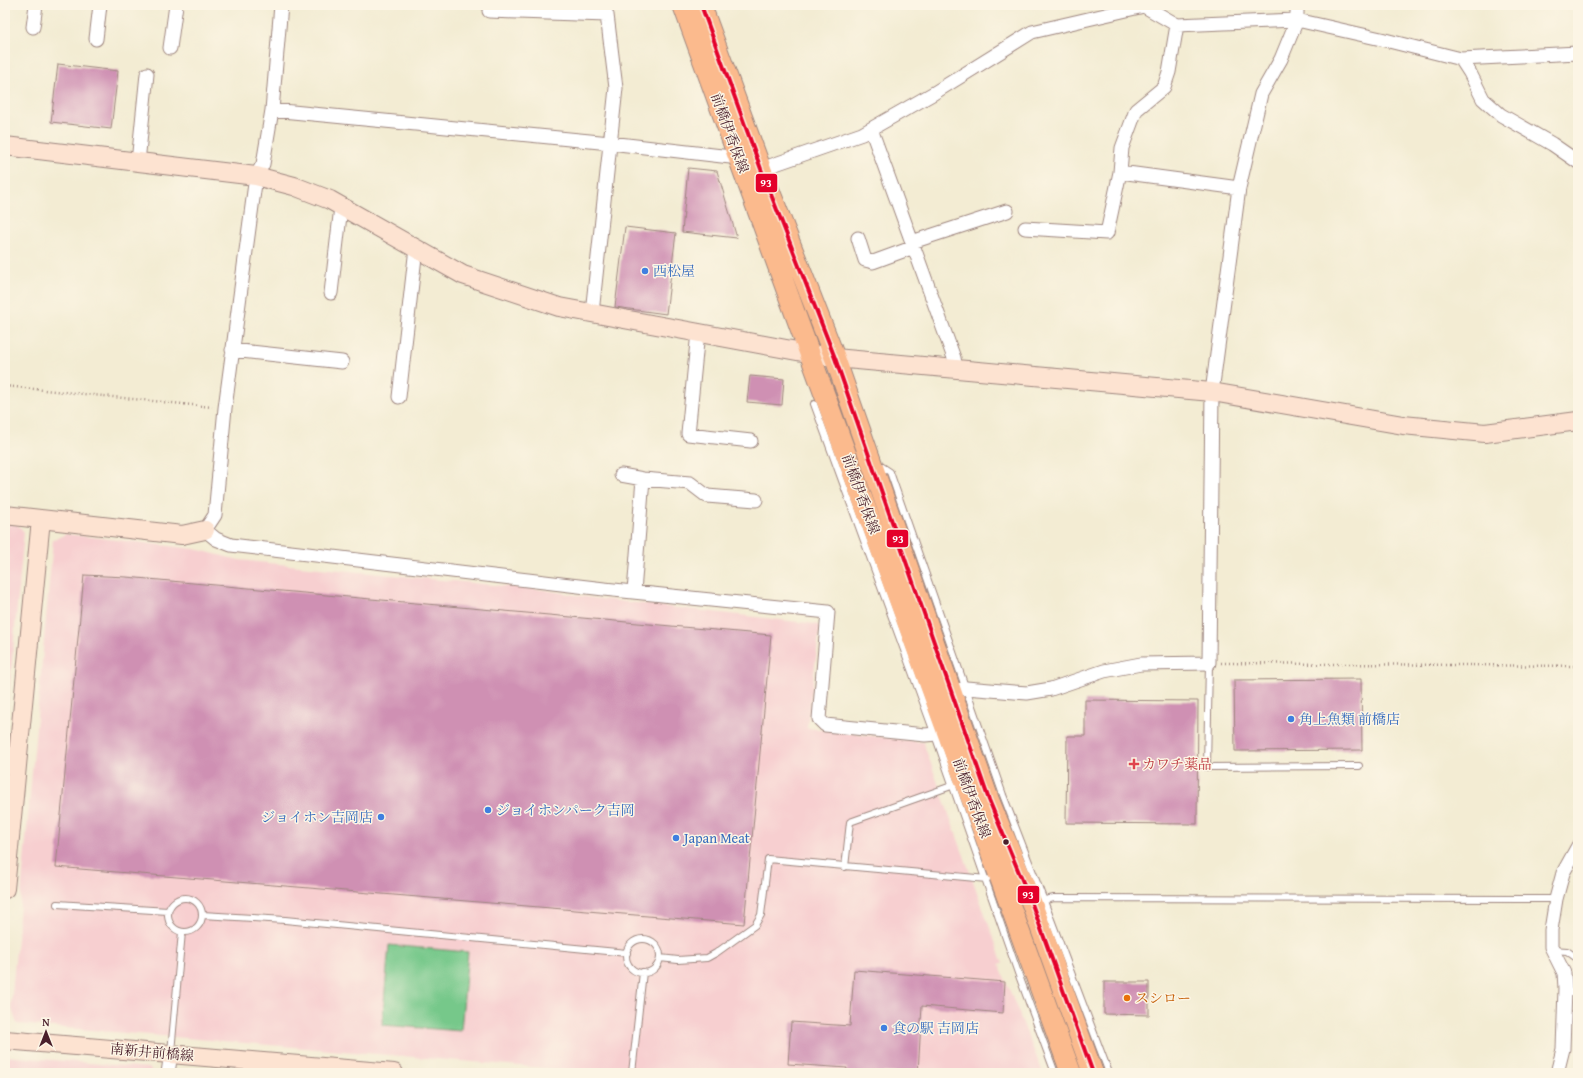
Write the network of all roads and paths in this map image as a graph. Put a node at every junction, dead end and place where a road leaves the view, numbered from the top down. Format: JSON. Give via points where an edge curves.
{"nodes":[{"id":1,"x":36,"y":5,"type":"edge"},
{"id":2,"x":100,"y":5,"type":"edge"},
{"id":3,"x":176,"y":5,"type":"edge"},
{"id":4,"x":281,"y":5,"type":"edge"},
{"id":5,"x":683,"y":5,"type":"edge"},
{"id":6,"x":701,"y":5,"type":"edge"},
{"id":7,"x":1297,"y":5,"type":"edge"},
{"id":8,"x":1143,"y":6,"type":"edge"},
{"id":9,"x":604,"y":10,"type":"edge"},
{"id":10,"x":489,"y":11,"type":"dead end"},
{"id":11,"x":1297,"y":20,"type":"junction"},
{"id":12,"x":1177,"y":25,"type":"junction"},
{"id":13,"x":33,"y":27,"type":"dead end"},
{"id":14,"x":96,"y":39,"type":"dead end"},
{"id":15,"x":170,"y":48,"type":"dead end"},
{"id":16,"x":1578,"y":53,"type":"edge"},
{"id":17,"x":1461,"y":59,"type":"junction"},
{"id":18,"x":147,"y":74,"type":"dead end"},
{"id":19,"x":272,"y":110,"type":"junction"},
{"id":20,"x":871,"y":129,"type":"junction"},
{"id":21,"x":610,"y":143,"type":"junction"},
{"id":22,"x":5,"y":146,"type":"edge"},
{"id":23,"x":739,"y":158,"type":"junction"},
{"id":24,"x":138,"y":162,"type":"junction"},
{"id":25,"x":1578,"y":162,"type":"edge"},
{"id":26,"x":761,"y":169,"type":"junction"},
{"id":27,"x":1120,"y":172,"type":"junction"},
{"id":28,"x":256,"y":176,"type":"junction"},
{"id":29,"x":1239,"y":188,"type":"junction"},
{"id":30,"x":341,"y":207,"type":"junction"},
{"id":31,"x":1007,"y":211,"type":"dead end"},
{"id":32,"x":1026,"y":228,"type":"dead end"},
{"id":33,"x":858,"y":238,"type":"dead end"},
{"id":34,"x":913,"y":245,"type":"junction"},
{"id":35,"x":416,"y":248,"type":"junction"},
{"id":36,"x":331,"y":293,"type":"dead end"},
{"id":37,"x":592,"y":313,"type":"junction"},
{"id":38,"x":698,"y":332,"type":"junction"},
{"id":39,"x":232,"y":350,"type":"junction"},
{"id":40,"x":809,"y":352,"type":"junction"},
{"id":41,"x":835,"y":358,"type":"junction"},
{"id":42,"x":342,"y":362,"type":"dead end"},
{"id":43,"x":956,"y":369,"type":"junction"},
{"id":44,"x":5,"y":386,"type":"edge"},
{"id":45,"x":1212,"y":392,"type":"junction"},
{"id":46,"x":399,"y":398,"type":"dead end"},
{"id":47,"x":814,"y":404,"type":"dead end"},
{"id":48,"x":225,"y":408,"type":"junction"},
{"id":49,"x":1578,"y":421,"type":"edge"},
{"id":50,"x":751,"y":441,"type":"dead end"},
{"id":51,"x":621,"y":475,"type":"dead end"},
{"id":52,"x":643,"y":479,"type":"junction"},
{"id":53,"x":849,"y":480,"type":"junction"},
{"id":54,"x":756,"y":500,"type":"dead end"},
{"id":55,"x":5,"y":515,"type":"edge"},
{"id":56,"x":41,"y":518,"type":"junction"},
{"id":57,"x":205,"y":530,"type":"junction"},
{"id":58,"x":634,"y":592,"type":"junction"},
{"id":59,"x":926,"y":646,"type":"junction"},
{"id":60,"x":1208,"y":663,"type":"junction"},
{"id":61,"x":1578,"y":666,"type":"edge"},
{"id":62,"x":958,"y":690,"type":"junction"},
{"id":63,"x":942,"y":734,"type":"junction"},
{"id":64,"x":1359,"y":766,"type":"dead end"},
{"id":65,"x":960,"y":783,"type":"junction"},
{"id":66,"x":1578,"y":846,"type":"edge"},
{"id":67,"x":845,"y":867,"type":"junction"},
{"id":68,"x":993,"y":878,"type":"junction"},
{"id":69,"x":5,"y":889,"type":"edge"},
{"id":70,"x":1556,"y":899,"type":"junction"},
{"id":71,"x":1038,"y":902,"type":"junction"},
{"id":72,"x":57,"y":904,"type":"dead end"},
{"id":73,"x":168,"y":911,"type":"junction"},
{"id":74,"x":202,"y":915,"type":"junction"},
{"id":75,"x":182,"y":932,"type":"junction"},
{"id":76,"x":1553,"y":950,"type":"junction"},
{"id":77,"x":627,"y":953,"type":"junction"},
{"id":78,"x":660,"y":958,"type":"junction"},
{"id":79,"x":1578,"y":959,"type":"edge"},
{"id":80,"x":643,"y":972,"type":"junction"},
{"id":81,"x":1578,"y":989,"type":"edge"},
{"id":82,"x":1565,"y":996,"type":"junction"},
{"id":83,"x":1047,"y":1029,"type":"junction"},
{"id":84,"x":5,"y":1040,"type":"edge"},
{"id":85,"x":1090,"y":1042,"type":"junction"},
{"id":86,"x":171,"y":1053,"type":"junction"},
{"id":87,"x":168,"y":1073,"type":"edge"},
{"id":88,"x":394,"y":1073,"type":"edge"},
{"id":89,"x":632,"y":1073,"type":"edge"},
{"id":90,"x":1055,"y":1073,"type":"edge"},
{"id":91,"x":1071,"y":1073,"type":"edge"},
{"id":92,"x":1094,"y":1073,"type":"edge"},
{"id":93,"x":1109,"y":1073,"type":"edge"},
{"id":94,"x":1557,"y":1073,"type":"edge"}],
"edges":[{"from":1,"to":13,"type":"street"},
{"from":2,"to":14,"type":"street"},
{"from":3,"to":15,"type":"street"},
{"from":4,"to":19,"type":"street"},
{"from":5,"to":23,"type":"main road","name":"前橋伊香保線"},
{"from":6,"to":26,"type":"main road","name":"前橋伊香保線"},
{"from":7,"to":11,"type":"street"},
{"from":8,"to":12,"type":"street"},
{"from":8,"to":20,"type":"street","via":[[1032,32]]},
{"from":9,"to":10,"type":"street"},
{"from":9,"to":21,"type":"street","via":[[616,88]]},
{"from":11,"to":12,"type":"street"},
{"from":11,"to":17,"type":"street"},
{"from":11,"to":29,"type":"street","via":[[1281,59],[1261,94]]},
{"from":12,"to":27,"type":"street","via":[[1164,86],[1136,110],[1122,148]]},
{"from":16,"to":17,"type":"street"},
{"from":17,"to":25,"type":"street","via":[[1483,99],[1501,114]]},
{"from":18,"to":24,"type":"street"},
{"from":19,"to":21,"type":"street"},
{"from":19,"to":28,"type":"street","via":[[263,164]]},
{"from":20,"to":26,"type":"street"},
{"from":20,"to":34,"type":"street"},
{"from":21,"to":23,"type":"street"},
{"from":21,"to":37,"type":"street"},
{"from":22,"to":24,"type":"street"},
{"from":23,"to":40,"type":"main road","name":"前橋伊香保線"},
{"from":24,"to":28,"type":"street"},
{"from":26,"to":41,"type":"main road","name":"前橋伊香保線"},
{"from":27,"to":29,"type":"street"},
{"from":27,"to":32,"type":"street","via":[[1107,233]]},
{"from":28,"to":30,"type":"street","via":[[294,186]]},
{"from":28,"to":39,"type":"street"},
{"from":29,"to":45,"type":"street"},
{"from":30,"to":35,"type":"street"},
{"from":30,"to":36,"type":"street"},
{"from":31,"to":34,"type":"street"},
{"from":33,"to":34,"type":"street","via":[[865,260],[873,262]]},
{"from":34,"to":43,"type":"street"},
{"from":35,"to":37,"type":"street","via":[[463,275],[560,307]]},
{"from":35,"to":46,"type":"street"},
{"from":37,"to":38,"type":"street"},
{"from":38,"to":40,"type":"street"},
{"from":38,"to":50,"type":"street","via":[[688,434]]},
{"from":39,"to":42,"type":"street"},
{"from":39,"to":48,"type":"street"},
{"from":40,"to":41,"type":"street"},
{"from":40,"to":53,"type":"main road","name":"前橋伊香保線"},
{"from":41,"to":43,"type":"street"},
{"from":41,"to":59,"type":"main road","name":"前橋伊香保線","via":[[894,524]]},
{"from":43,"to":45,"type":"street"},
{"from":44,"to":48,"type":"path"},
{"from":45,"to":49,"type":"street","via":[[1403,425],[1485,433]]},
{"from":45,"to":60,"type":"street"},
{"from":47,"to":53,"type":"lane"},
{"from":48,"to":57,"type":"street","via":[[215,515]]},
{"from":51,"to":52,"type":"street"},
{"from":52,"to":54,"type":"street","via":[[690,482],[707,496]]},
{"from":52,"to":58,"type":"street"},
{"from":53,"to":59,"type":"main road","name":"前橋伊香保線"},
{"from":55,"to":56,"type":"street"},
{"from":56,"to":57,"type":"street","via":[[182,535]]},
{"from":56,"to":69,"type":"street"},
{"from":57,"to":58,"type":"street","via":[[216,539],[231,545]]},
{"from":58,"to":63,"type":"street","via":[[828,612],[819,719],[825,725]]},
{"from":59,"to":62,"type":"main road","name":"前橋伊香保線"},
{"from":59,"to":63,"type":"main road","name":"前橋伊香保線"},
{"from":60,"to":61,"type":"path"},
{"from":60,"to":62,"type":"street","via":[[1141,664],[1104,671],[1051,689],[1027,693]]},
{"from":60,"to":64,"type":"lane","via":[[1207,767]]},
{"from":62,"to":71,"type":"main road","name":"前橋伊香保線","via":[[996,797]]},
{"from":63,"to":65,"type":"main road","name":"前橋伊香保線"},
{"from":65,"to":67,"type":"lane","via":[[850,822]]},
{"from":65,"to":68,"type":"main road","name":"前橋伊香保線"},
{"from":66,"to":70,"type":"street","via":[[1563,872]]},
{"from":67,"to":68,"type":"lane"},
{"from":67,"to":78,"type":"lane","via":[[768,859],[761,915],[755,925],[707,958]]},
{"from":68,"to":83,"type":"main road","name":"前橋伊香保線"},
{"from":70,"to":71,"type":"lane","via":[[1054,898]]},
{"from":70,"to":76,"type":"street","via":[[1551,930]]},
{"from":71,"to":85,"type":"main road","name":"前橋伊香保線"},
{"from":72,"to":73,"type":"lane"},
{"from":73,"to":74,"type":"lane","via":[[179,899],[190,899],[199,906]]},
{"from":73,"to":75,"type":"lane","via":[[169,922]]},
{"from":74,"to":75,"type":"lane","via":[[198,926],[188,932]]},
{"from":74,"to":77,"type":"lane","via":[[293,920]]},
{"from":75,"to":86,"type":"lane"},
{"from":76,"to":79,"type":"lane","via":[[1567,951]]},
{"from":76,"to":82,"type":"street","via":[[1564,973]]},
{"from":77,"to":78,"type":"lane","via":[[628,948],[636,941],[647,940],[656,945]]},
{"from":77,"to":80,"type":"lane","via":[[632,969]]},
{"from":78,"to":80,"type":"lane","via":[[653,969]]},
{"from":80,"to":89,"type":"lane"},
{"from":81,"to":82,"type":"lane"},
{"from":82,"to":94,"type":"street","via":[[1563,1049]]},
{"from":83,"to":90,"type":"lane"},
{"from":83,"to":91,"type":"main road","name":"前橋伊香保線"},
{"from":84,"to":86,"type":"street","name":"南新井前橋線"},
{"from":85,"to":92,"type":"main road","name":"前橋伊香保線"},
{"from":85,"to":93,"type":"lane"},
{"from":86,"to":87,"type":"street"},
{"from":86,"to":88,"type":"street","name":"南新井前橋線"}]}
